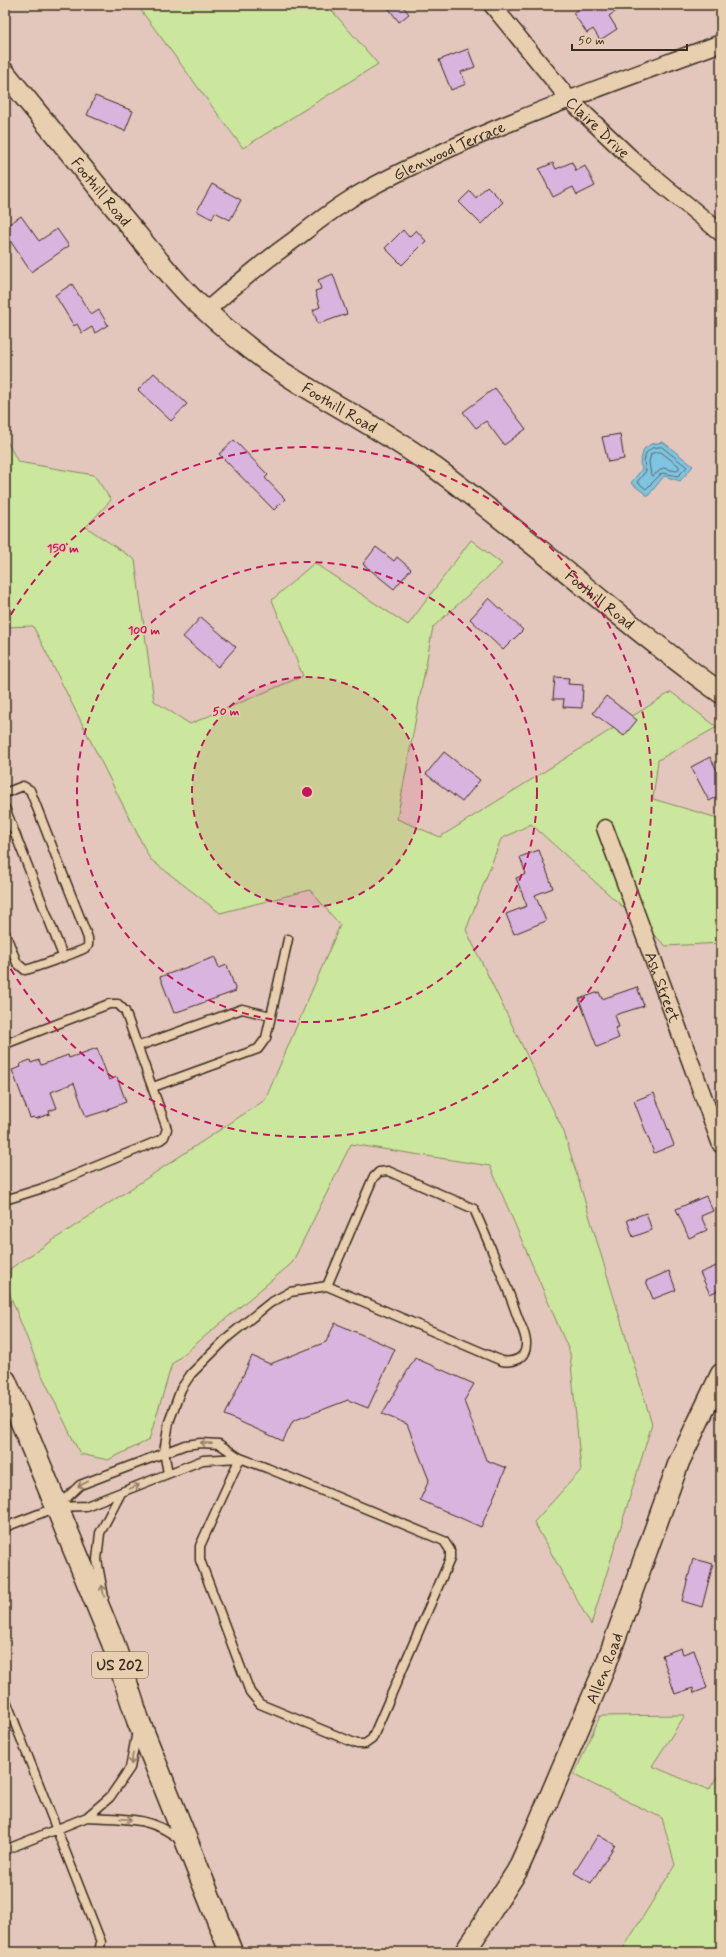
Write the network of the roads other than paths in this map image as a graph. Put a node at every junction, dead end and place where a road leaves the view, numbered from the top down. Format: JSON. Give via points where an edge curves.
{"nodes":[{"id":1,"x":492,"y":5,"type":"edge"},
{"id":2,"x":721,"y":43,"type":"edge"},
{"id":3,"x":5,"y":73,"type":"edge"},
{"id":4,"x":569,"y":99,"type":"junction"},
{"id":5,"x":721,"y":233,"type":"edge"},
{"id":6,"x":206,"y":311,"type":"junction"},
{"id":7,"x":721,"y":693,"type":"edge"},
{"id":8,"x":5,"y":793,"type":"edge"},
{"id":9,"x":5,"y":808,"type":"edge"},
{"id":10,"x":605,"y":828,"type":"dead end"},
{"id":11,"x":5,"y":933,"type":"edge"},
{"id":12,"x":288,"y":939,"type":"dead end"},
{"id":13,"x":63,"y":956,"type":"junction"},
{"id":14,"x":271,"y":1016,"type":"junction"},
{"id":15,"x":5,"y":1044,"type":"edge"},
{"id":16,"x":139,"y":1046,"type":"junction"},
{"id":17,"x":153,"y":1087,"type":"junction"},
{"id":18,"x":721,"y":1145,"type":"edge"},
{"id":19,"x":5,"y":1200,"type":"edge"},
{"id":20,"x":327,"y":1286,"type":"junction"},
{"id":21,"x":721,"y":1374,"type":"edge"},
{"id":22,"x":5,"y":1381,"type":"edge"},
{"id":23,"x":164,"y":1452,"type":"junction"},
{"id":24,"x":240,"y":1458,"type":"junction"},
{"id":25,"x":168,"y":1473,"type":"junction"},
{"id":26,"x":121,"y":1493,"type":"junction"},
{"id":27,"x":57,"y":1507,"type":"junction"},
{"id":28,"x":5,"y":1527,"type":"edge"},
{"id":29,"x":113,"y":1643,"type":"junction"},
{"id":30,"x":5,"y":1698,"type":"edge"},
{"id":31,"x":138,"y":1720,"type":"junction"},
{"id":32,"x":87,"y":1817,"type":"junction"},
{"id":33,"x":57,"y":1829,"type":"junction"},
{"id":34,"x":189,"y":1846,"type":"junction"},
{"id":35,"x":5,"y":1850,"type":"edge"},
{"id":36,"x":99,"y":1952,"type":"edge"},
{"id":37,"x":231,"y":1952,"type":"edge"},
{"id":38,"x":465,"y":1952,"type":"edge"}],
"edges":[{"from":1,"to":4,"type":"street","name":"Claire Drive"},
{"from":2,"to":4,"type":"street","name":"Glenwood Terrace"},
{"from":3,"to":6,"type":"street","name":"Foothill Road","via":[[139,237]]},
{"from":4,"to":5,"type":"street","name":"Claire Drive","via":[[633,160]]},
{"from":4,"to":6,"type":"street","name":"Glenwood Terrace","via":[[456,146],[362,193],[332,211],[243,278]]},
{"from":6,"to":7,"type":"street","name":"Foothill Road","via":[[246,345],[290,377],[427,461],[656,645]]},
{"from":8,"to":13,"type":"lane","via":[[23,786],[30,790],[88,938],[85,949]]},
{"from":9,"to":13,"type":"lane"},
{"from":10,"to":18,"type":"street","name":"Ash Street"},
{"from":11,"to":13,"type":"lane","via":[[17,963],[22,968],[30,970]]},
{"from":12,"to":14,"type":"lane"},
{"from":14,"to":16,"type":"lane","via":[[242,1009]]},
{"from":14,"to":17,"type":"lane","via":[[266,1038],[258,1049]]},
{"from":15,"to":16,"type":"lane","via":[[114,1003],[124,1008]]},
{"from":16,"to":17,"type":"lane"},
{"from":17,"to":19,"type":"lane","via":[[167,1124],[166,1133],[160,1140],[43,1188]]},
{"from":20,"to":20,"type":"lane","via":[[373,1178],[379,1172],[388,1171],[474,1209],[515,1309],[526,1341],[525,1352],[522,1357],[512,1362],[502,1361]]},
{"from":20,"to":23,"type":"lane","via":[[290,1292],[270,1303],[229,1336],[191,1374],[180,1390],[169,1422]]},
{"from":21,"to":38,"type":"street","name":"Allen Road","via":[[679,1462],[605,1667],[536,1830],[517,1871]]},
{"from":22,"to":27,"type":"highway","number":"US 202"},
{"from":24,"to":23,"type":"lane","one_way":true,"via":[[219,1444],[201,1443]]},
{"from":23,"to":25,"type":"lane"},
{"from":23,"to":27,"type":"lane","one_way":true,"via":[[80,1485]]},
{"from":24,"to":24,"type":"lane","via":[[200,1546],[200,1560],[250,1692],[260,1704],[357,1744],[368,1743],[439,1586],[450,1559],[450,1550],[439,1537]]},
{"from":24,"to":25,"type":"lane","via":[[203,1460]]},
{"from":26,"to":25,"type":"lane","one_way":true},
{"from":26,"to":27,"type":"lane","via":[[86,1506]]},
{"from":29,"to":26,"type":"lane","one_way":true,"via":[[97,1560],[100,1533]]},
{"from":27,"to":28,"type":"lane"},
{"from":27,"to":29,"type":"highway","number":"US 202"},
{"from":29,"to":31,"type":"highway","number":"US 202"},
{"from":30,"to":33,"type":"lane"},
{"from":31,"to":32,"type":"lane","one_way":true,"via":[[130,1768],[110,1797]]},
{"from":31,"to":34,"type":"highway","number":"US 202"},
{"from":32,"to":33,"type":"lane"},
{"from":32,"to":34,"type":"lane","one_way":true,"via":[[152,1823],[165,1828]]},
{"from":33,"to":35,"type":"lane"},
{"from":33,"to":36,"type":"lane","via":[[101,1942]]},
{"from":34,"to":37,"type":"highway","number":"US 202"}]}
